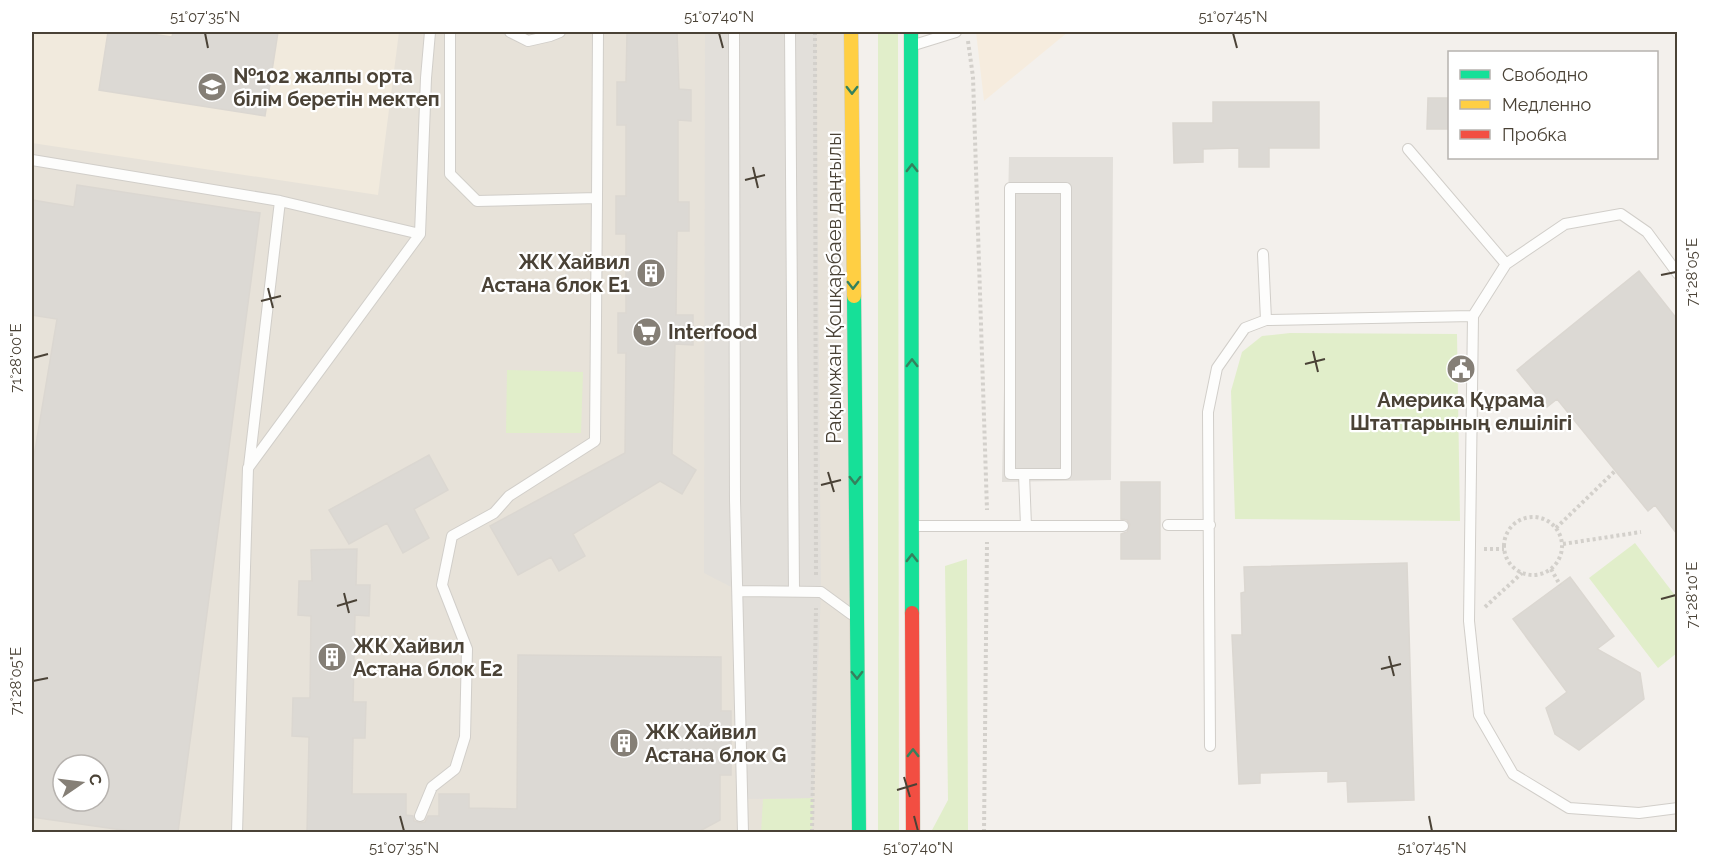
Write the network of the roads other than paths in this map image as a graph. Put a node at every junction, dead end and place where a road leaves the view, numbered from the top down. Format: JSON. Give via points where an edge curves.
{"nodes":[{"id":1,"x":430,"y":32,"type":"edge"},
{"id":2,"x":450,"y":32,"type":"edge"},
{"id":3,"x":510,"y":32,"type":"edge"},
{"id":4,"x":560,"y":32,"type":"edge"},
{"id":5,"x":598,"y":32,"type":"edge"},
{"id":6,"x":734,"y":32,"type":"edge"},
{"id":7,"x":790,"y":32,"type":"edge"},
{"id":8,"x":851,"y":32,"type":"edge"},
{"id":9,"x":911,"y":32,"type":"edge"},
{"id":10,"x":956,"y":32,"type":"edge"},
{"id":11,"x":911,"y":46,"type":"junction"},
{"id":12,"x":1408,"y":149,"type":"dead end"},
{"id":13,"x":32,"y":160,"type":"edge"},
{"id":14,"x":597,"y":198,"type":"junction"},
{"id":15,"x":280,"y":201,"type":"junction"},
{"id":16,"x":420,"y":234,"type":"junction"},
{"id":17,"x":1263,"y":254,"type":"dead end"},
{"id":18,"x":1506,"y":264,"type":"junction"},
{"id":19,"x":1677,"y":274,"type":"edge"},
{"id":20,"x":1473,"y":316,"type":"junction"},
{"id":21,"x":1266,"y":320,"type":"junction"},
{"id":22,"x":248,"y":468,"type":"junction"},
{"id":23,"x":1024,"y":474,"type":"junction"},
{"id":24,"x":1026,"y":525,"type":"junction"},
{"id":25,"x":1168,"y":525,"type":"dead end"},
{"id":26,"x":1210,"y":525,"type":"junction"},
{"id":27,"x":912,"y":526,"type":"junction"},
{"id":28,"x":1123,"y":526,"type":"dead end"},
{"id":29,"x":738,"y":591,"type":"junction"},
{"id":30,"x":794,"y":591,"type":"junction"},
{"id":31,"x":856,"y":618,"type":"junction"},
{"id":32,"x":1210,"y":746,"type":"dead end"},
{"id":33,"x":1677,"y":808,"type":"edge"},
{"id":34,"x":420,"y":816,"type":"dead end"},
{"id":35,"x":237,"y":832,"type":"edge"},
{"id":36,"x":743,"y":832,"type":"edge"},
{"id":37,"x":859,"y":832,"type":"edge"},
{"id":38,"x":913,"y":832,"type":"edge"}],
"edges":[{"from":1,"to":16,"type":"lane"},
{"from":2,"to":14,"type":"lane","via":[[450,174],[477,201]]},
{"from":3,"to":4,"type":"lane","via":[[528,41]]},
{"from":5,"to":14,"type":"lane"},
{"from":6,"to":29,"type":"lane"},
{"from":7,"to":30,"type":"lane"},
{"from":8,"to":31,"type":"main road","name":"Рақымжан Қошқарбаев даңғылы","one_way":true},
{"from":9,"to":11,"type":"main road"},
{"from":10,"to":11,"type":"lane"},
{"from":27,"to":11,"type":"main road","one_way":true},
{"from":12,"to":18,"type":"lane"},
{"from":13,"to":15,"type":"lane"},
{"from":14,"to":34,"type":"lane","via":[[595,441],[509,495],[494,513],[452,536],[441,585],[468,649],[465,737],[455,770],[432,787]]},
{"from":15,"to":16,"type":"lane"},
{"from":15,"to":22,"type":"lane"},
{"from":16,"to":22,"type":"lane"},
{"from":17,"to":21,"type":"lane"},
{"from":18,"to":19,"type":"lane","via":[[1565,224],[1621,214],[1647,232]]},
{"from":18,"to":20,"type":"lane"},
{"from":20,"to":21,"type":"lane"},
{"from":20,"to":33,"type":"lane","via":[[1469,621],[1479,715],[1513,774],[1569,808],[1639,813]]},
{"from":21,"to":26,"type":"lane","via":[[1245,328],[1217,368],[1208,412]]},
{"from":22,"to":35,"type":"lane"},
{"from":23,"to":23,"type":"lane","via":[[1010,474],[1010,188],[1066,188],[1066,474]]},
{"from":23,"to":24,"type":"lane"},
{"from":24,"to":27,"type":"lane"},
{"from":24,"to":28,"type":"lane"},
{"from":25,"to":26,"type":"lane"},
{"from":26,"to":32,"type":"lane"},
{"from":38,"to":27,"type":"main road","one_way":true},
{"from":29,"to":30,"type":"lane"},
{"from":29,"to":36,"type":"lane"},
{"from":30,"to":31,"type":"lane","via":[[821,592]]},
{"from":31,"to":37,"type":"main road","name":"Рақымжан Қошқарбаев даңғылы","one_way":true}]}
